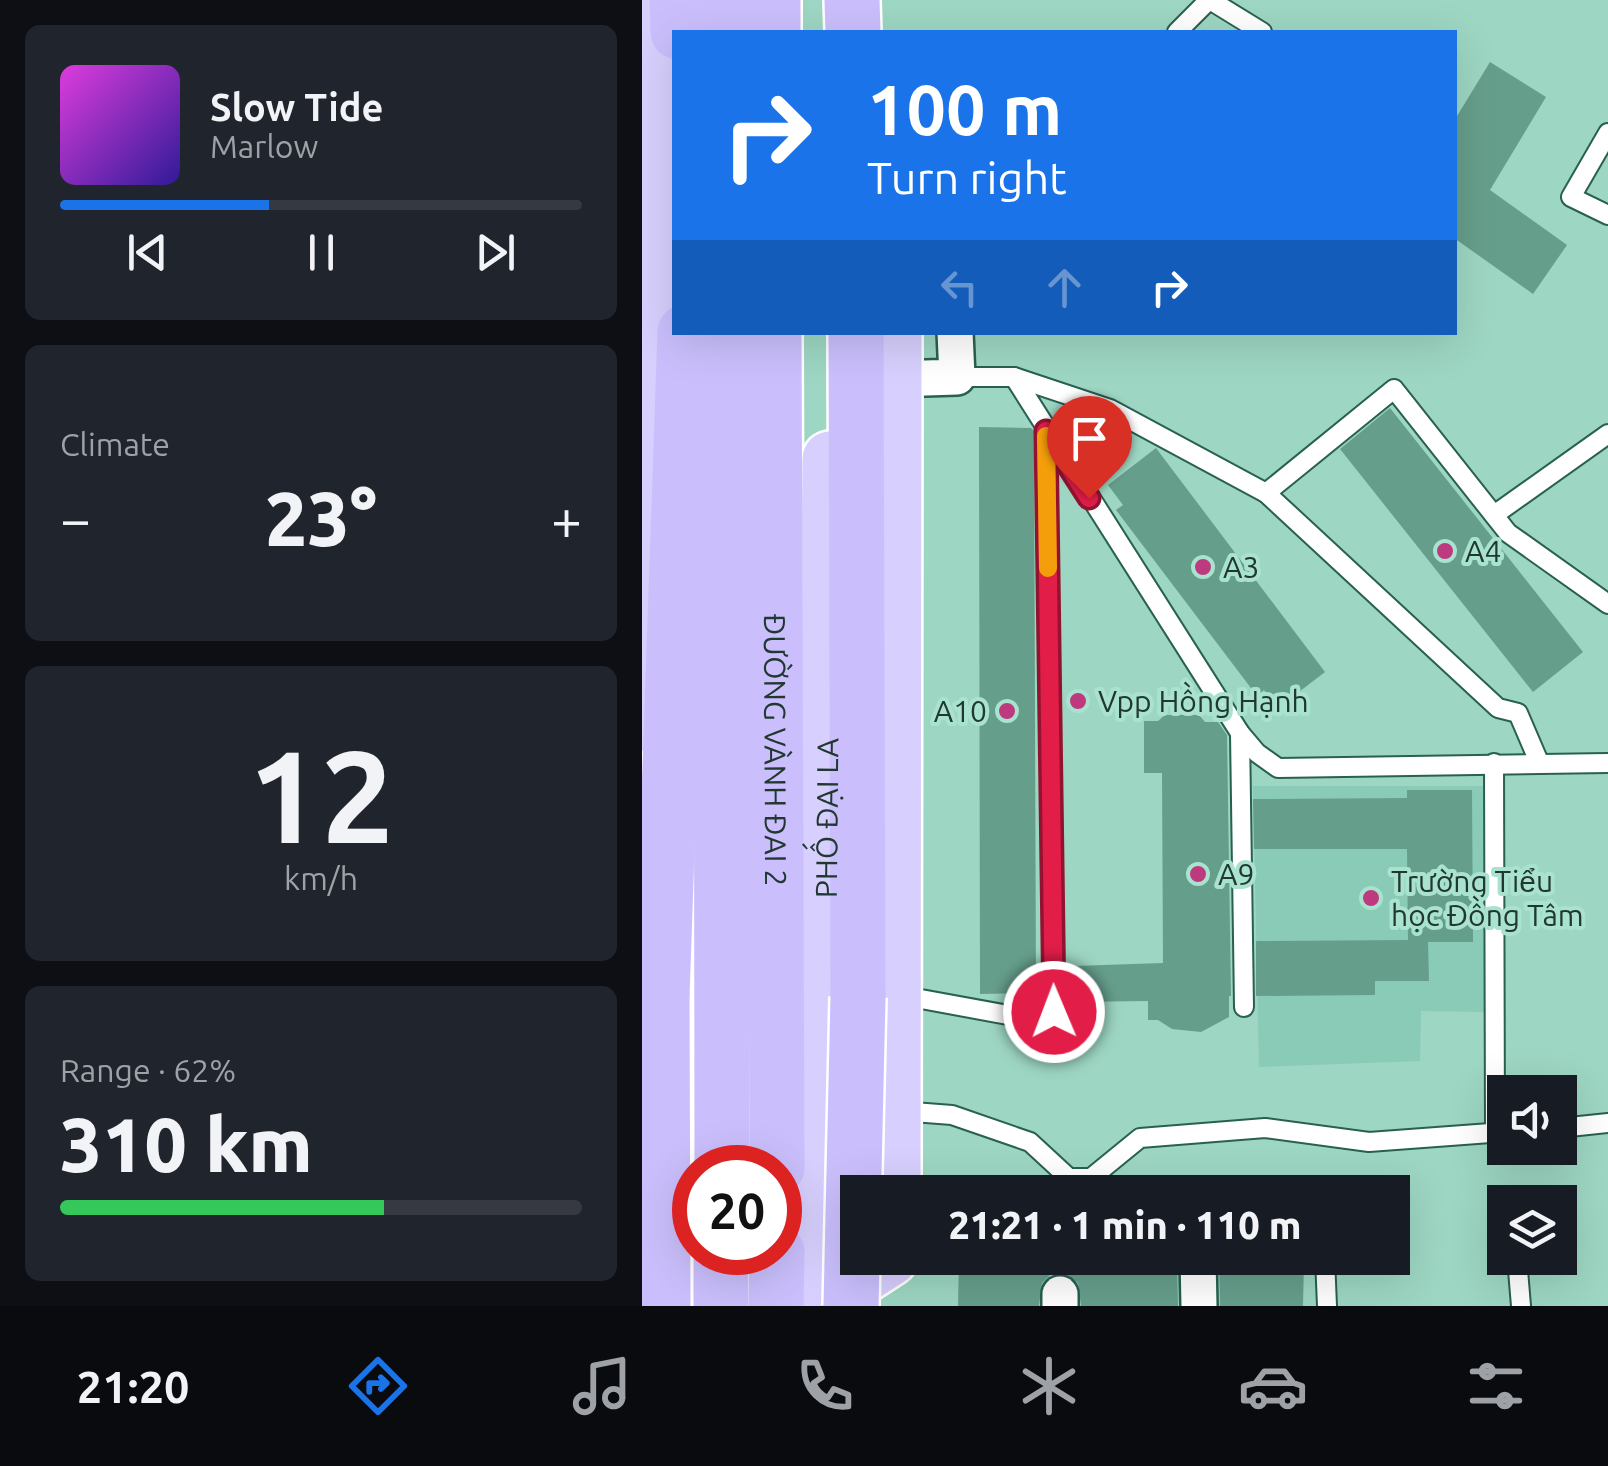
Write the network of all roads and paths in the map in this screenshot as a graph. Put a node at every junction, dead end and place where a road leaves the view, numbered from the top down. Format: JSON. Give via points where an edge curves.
{"nodes":[{"id":1,"x":654,"y":0,"type":"edge"},
{"id":2,"x":677,"y":0,"type":"edge"},
{"id":3,"x":692,"y":0,"type":"edge"},
{"id":4,"x":720,"y":0,"type":"edge"},
{"id":5,"x":773,"y":0,"type":"edge"},
{"id":6,"x":849,"y":0,"type":"edge"},
{"id":7,"x":868,"y":0,"type":"edge"},
{"id":8,"x":1210,"y":0,"type":"edge"},
{"id":9,"x":678,"y":30,"type":"edge"},
{"id":10,"x":698,"y":30,"type":"edge"},
{"id":11,"x":720,"y":30,"type":"edge"},
{"id":12,"x":774,"y":30,"type":"edge"},
{"id":13,"x":842,"y":30,"type":"edge"},
{"id":14,"x":853,"y":30,"type":"edge"},
{"id":15,"x":876,"y":30,"type":"edge"},
{"id":16,"x":1179,"y":30,"type":"edge"},
{"id":17,"x":1259,"y":30,"type":"edge"},
{"id":18,"x":1608,"y":132,"type":"edge"},
{"id":19,"x":1608,"y":215,"type":"edge"},
{"id":20,"x":684,"y":335,"type":"edge"},
{"id":21,"x":712,"y":335,"type":"edge"},
{"id":22,"x":721,"y":335,"type":"edge"},
{"id":23,"x":774,"y":335,"type":"edge"},
{"id":24,"x":830,"y":335,"type":"edge"},
{"id":25,"x":856,"y":335,"type":"edge"},
{"id":26,"x":955,"y":335,"type":"edge"},
{"id":27,"x":894,"y":356,"type":"edge"},
{"id":28,"x":957,"y":377,"type":"junction"},
{"id":29,"x":1014,"y":377,"type":"junction"},
{"id":30,"x":1046,"y":431,"type":"junction"},
{"id":31,"x":1608,"y":434,"type":"edge"},
{"id":32,"x":643,"y":482,"type":"edge"},
{"id":33,"x":1266,"y":493,"type":"junction"},
{"id":34,"x":1494,"y":515,"type":"junction"},
{"id":35,"x":1608,"y":604,"type":"edge"},
{"id":36,"x":642,"y":723,"type":"edge"},
{"id":37,"x":1240,"y":732,"type":"junction"},
{"id":38,"x":1539,"y":762,"type":"junction"},
{"id":39,"x":1494,"y":763,"type":"junction"},
{"id":40,"x":1608,"y":763,"type":"edge"},
{"id":41,"x":875,"y":998,"type":"junction"},
{"id":42,"x":1244,"y":1007,"type":"dead end"},
{"id":43,"x":1499,"y":1075,"type":"edge"},
{"id":44,"x":891,"y":1110,"type":"junction"},
{"id":45,"x":1608,"y":1123,"type":"edge"},
{"id":46,"x":1577,"y":1126,"type":"edge"},
{"id":47,"x":1487,"y":1134,"type":"edge"},
{"id":48,"x":702,"y":1145,"type":"edge"},
{"id":49,"x":722,"y":1145,"type":"edge"},
{"id":50,"x":777,"y":1145,"type":"edge"},
{"id":51,"x":892,"y":1175,"type":"edge"},
{"id":52,"x":642,"y":1273,"type":"edge"},
{"id":53,"x":700,"y":1275,"type":"edge"},
{"id":54,"x":721,"y":1275,"type":"edge"},
{"id":55,"x":794,"y":1275,"type":"edge"},
{"id":56,"x":865,"y":1275,"type":"edge"},
{"id":57,"x":892,"y":1275,"type":"edge"},
{"id":58,"x":1198,"y":1275,"type":"edge"},
{"id":59,"x":1325,"y":1275,"type":"edge"},
{"id":60,"x":1518,"y":1275,"type":"edge"},
{"id":61,"x":818,"y":1305,"type":"edge"},
{"id":62,"x":662,"y":1306,"type":"edge"},
{"id":63,"x":674,"y":1306,"type":"edge"},
{"id":64,"x":700,"y":1306,"type":"edge"},
{"id":65,"x":721,"y":1306,"type":"edge"},
{"id":66,"x":893,"y":1306,"type":"edge"},
{"id":67,"x":1198,"y":1306,"type":"edge"},
{"id":68,"x":1326,"y":1306,"type":"edge"},
{"id":69,"x":1521,"y":1306,"type":"edge"}],
"edges":[{"from":1,"to":32,"type":"main road","via":[[646,90]]},
{"from":2,"to":9,"type":"highway"},
{"from":3,"to":10,"type":"main road"},
{"from":4,"to":11,"type":"highway"},
{"from":5,"to":12,"type":"highway"},
{"from":6,"to":13,"type":"main road"},
{"from":6,"to":14,"type":"highway"},
{"from":7,"to":15,"type":"main road"},
{"from":8,"to":16,"type":"lane"},
{"from":8,"to":17,"type":"lane"},
{"from":18,"to":19,"type":"lane","via":[[1571,197]]},
{"from":20,"to":62,"type":"highway","bridge":true,"via":[[662,997]]},
{"from":21,"to":48,"type":"main road"},
{"from":22,"to":49,"type":"highway","name":"ĐƯỜNG VÀNH ĐAI 2"},
{"from":23,"to":50,"type":"highway","name":"ĐƯỜNG VÀNH ĐAI 2"},
{"from":24,"to":61,"type":"main road","name":"PHỐ ĐẠI LA"},
{"from":25,"to":41,"type":"highway"},
{"from":26,"to":28,"type":"street"},
{"from":27,"to":28,"type":"street"},
{"from":27,"to":41,"type":"main road"},
{"from":28,"to":29,"type":"lane"},
{"from":29,"to":30,"type":"lane"},
{"from":29,"to":33,"type":"lane","via":[[1110,409]]},
{"from":30,"to":37,"type":"lane"},
{"from":30,"to":41,"type":"lane","via":[[1054,1012],[1041,1020],[921,999]]},
{"from":31,"to":34,"type":"lane"},
{"from":32,"to":36,"type":"main road"},
{"from":33,"to":34,"type":"lane","via":[[1394,389]]},
{"from":33,"to":38,"type":"lane","via":[[1498,708],[1518,713]]},
{"from":34,"to":35,"type":"lane","via":[[1508,533]]},
{"from":37,"to":39,"type":"lane","via":[[1278,768]]},
{"from":37,"to":42,"type":"lane"},
{"from":38,"to":39,"type":"lane"},
{"from":38,"to":40,"type":"lane"},
{"from":39,"to":43,"type":"lane"},
{"from":41,"to":44,"type":"main road"},
{"from":41,"to":61,"type":"highway","bridge":true},
{"from":44,"to":47,"type":"lane","via":[[952,1115],[1030,1142],[1069,1178],[1091,1178],[1140,1138],[1265,1128],[1369,1142]]},
{"from":44,"to":51,"type":"main road"},
{"from":45,"to":46,"type":"lane"},
{"from":52,"to":63,"type":"main road"},
{"from":53,"to":64,"type":"main road"},
{"from":54,"to":65,"type":"highway"},
{"from":55,"to":61,"type":"highway"},
{"from":56,"to":61,"type":"main road"},
{"from":57,"to":66,"type":"main road"},
{"from":58,"to":67,"type":"street"},
{"from":59,"to":68,"type":"lane"},
{"from":60,"to":69,"type":"lane"}]}
